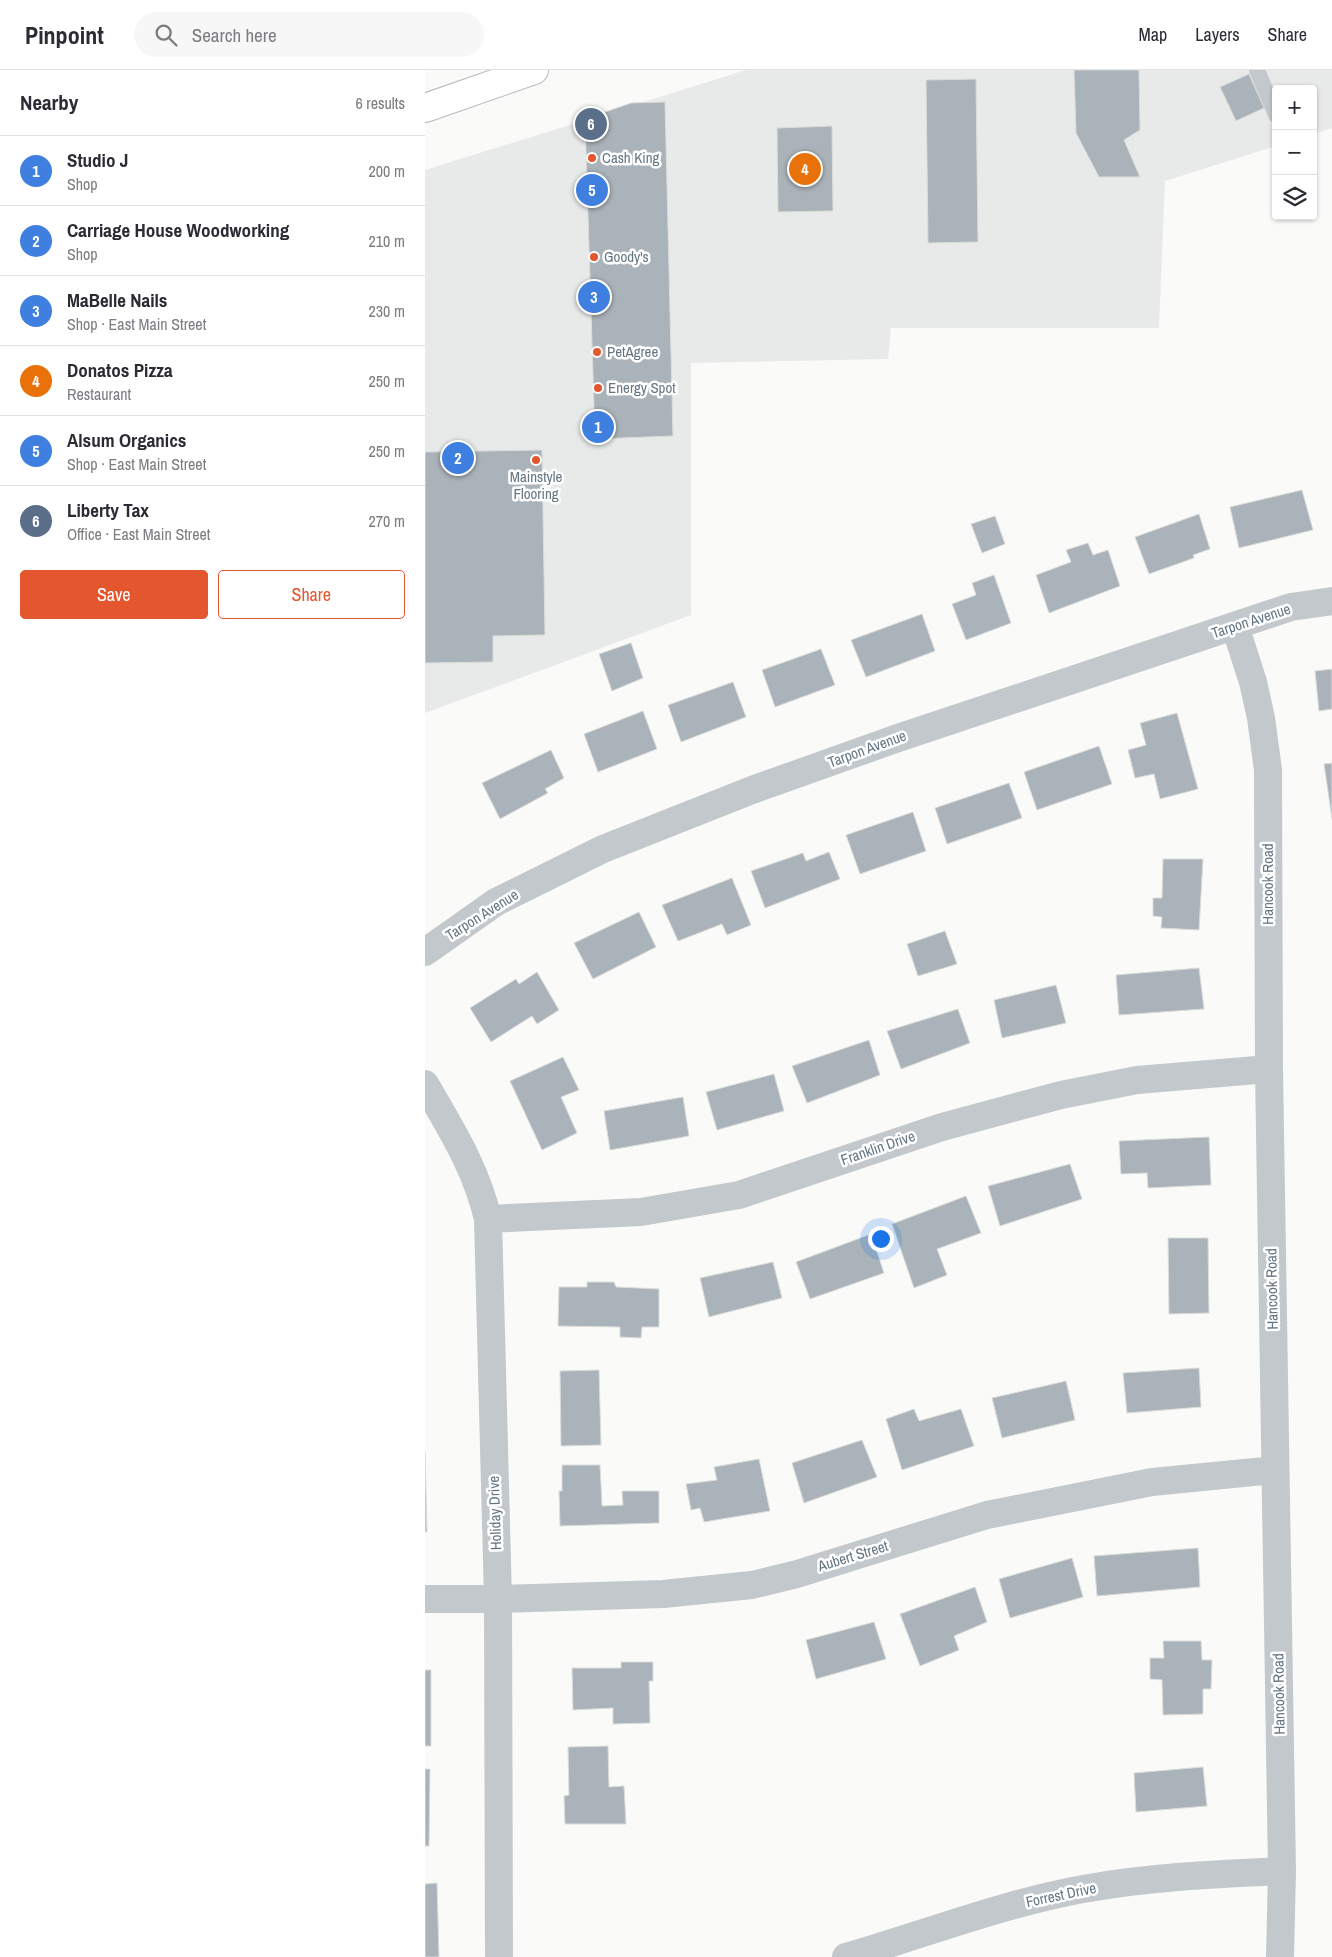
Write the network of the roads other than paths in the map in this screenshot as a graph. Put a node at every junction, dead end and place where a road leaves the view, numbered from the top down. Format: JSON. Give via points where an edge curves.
{"nodes":[{"id":1,"x":535,"y":70,"type":"edge"},
{"id":2,"x":1257,"y":70,"type":"edge"},
{"id":3,"x":1272,"y":106,"type":"edge"},
{"id":4,"x":425,"y":108,"type":"edge"},
{"id":5,"x":1332,"y":601,"type":"edge"},
{"id":6,"x":1235,"y":626,"type":"junction"},
{"id":7,"x":425,"y":952,"type":"edge"},
{"id":8,"x":1269,"y":1069,"type":"junction"},
{"id":9,"x":425,"y":1084,"type":"edge"},
{"id":10,"x":487,"y":1219,"type":"junction"},
{"id":11,"x":1275,"y":1470,"type":"junction"},
{"id":12,"x":425,"y":1599,"type":"edge"},
{"id":13,"x":498,"y":1599,"type":"junction"},
{"id":14,"x":1282,"y":1871,"type":"junction"},
{"id":15,"x":499,"y":1957,"type":"edge"},
{"id":16,"x":846,"y":1957,"type":"edge"},
{"id":17,"x":1280,"y":1957,"type":"edge"}],
"edges":[{"from":1,"to":4,"type":"main road"},
{"from":2,"to":3,"type":"lane"},
{"from":5,"to":6,"type":"street","name":"Tarpon Avenue","via":[[1291,607]]},
{"from":6,"to":7,"type":"street","name":"Tarpon Avenue","via":[[897,738],[752,790],[603,849],[496,902]]},
{"from":6,"to":8,"type":"street","name":"Hancook Road","via":[[1253,682],[1268,770]]},
{"from":8,"to":10,"type":"street","name":"Franklin Drive","via":[[1137,1080],[1061,1095],[941,1127],[739,1195],[641,1212]]},
{"from":8,"to":11,"type":"street","name":"Hancook Road"},
{"from":9,"to":10,"type":"street","name":"Holiday Drive","via":[[471,1166]]},
{"from":10,"to":13,"type":"street","name":"Holiday Drive"},
{"from":11,"to":13,"type":"street","name":"Aubert Street","via":[[1152,1482],[987,1515],[752,1585],[663,1594]]},
{"from":11,"to":14,"type":"street","name":"Hancook Road"},
{"from":12,"to":13,"type":"street","name":"Aubert Street"},
{"from":13,"to":15,"type":"street","name":"Holiday Drive"},
{"from":14,"to":16,"type":"street","name":"Forrest Drive","via":[[1205,1874],[1082,1889],[998,1908]]},
{"from":14,"to":17,"type":"street","name":"Hancook Road"}]}
